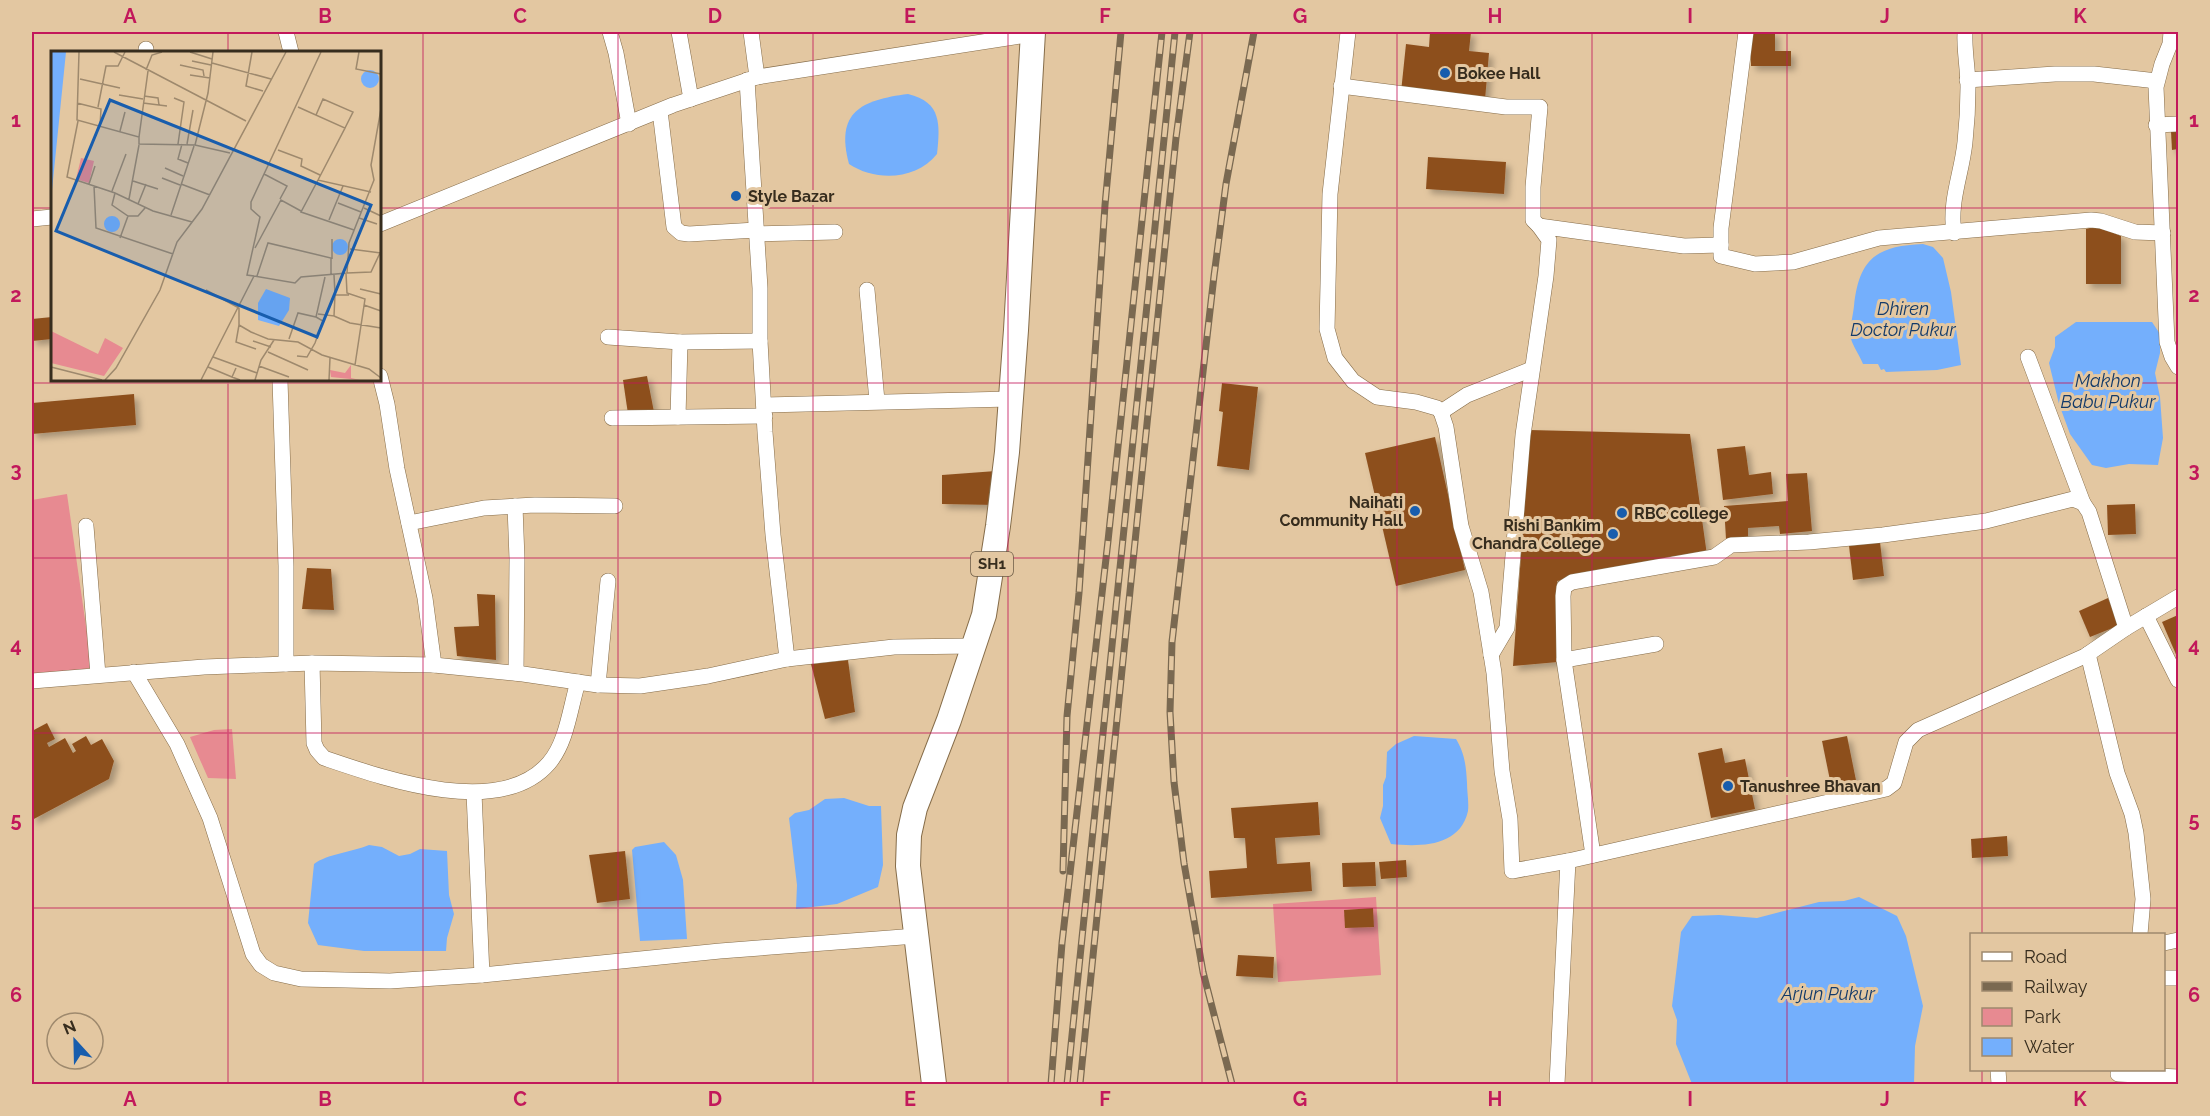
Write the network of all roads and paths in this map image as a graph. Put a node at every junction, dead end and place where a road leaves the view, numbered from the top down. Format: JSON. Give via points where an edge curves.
{"nodes":[{"id":1,"x":286,"y":32,"type":"edge"},
{"id":2,"x":610,"y":32,"type":"edge"},
{"id":3,"x":679,"y":32,"type":"edge"},
{"id":4,"x":751,"y":32,"type":"edge"},
{"id":5,"x":1348,"y":32,"type":"edge"},
{"id":6,"x":1746,"y":32,"type":"edge"},
{"id":7,"x":1965,"y":32,"type":"edge"},
{"id":8,"x":1033,"y":33,"type":"edge"},
{"id":9,"x":2173,"y":41,"type":"edge"},
{"id":10,"x":291,"y":51,"type":"edge"},
{"id":11,"x":752,"y":78,"type":"junction"},
{"id":12,"x":1967,"y":80,"type":"junction"},
{"id":13,"x":2157,"y":81,"type":"junction"},
{"id":14,"x":1341,"y":86,"type":"junction"},
{"id":15,"x":691,"y":99,"type":"junction"},
{"id":16,"x":660,"y":111,"type":"junction"},
{"id":17,"x":629,"y":124,"type":"junction"},
{"id":18,"x":2178,"y":124,"type":"edge"},
{"id":19,"x":2156,"y":125,"type":"junction"},
{"id":20,"x":51,"y":216,"type":"edge"},
{"id":21,"x":32,"y":219,"type":"edge"},
{"id":22,"x":381,"y":224,"type":"edge"},
{"id":23,"x":1539,"y":226,"type":"junction"},
{"id":24,"x":756,"y":232,"type":"junction"},
{"id":25,"x":836,"y":232,"type":"dead end"},
{"id":26,"x":1954,"y":233,"type":"junction"},
{"id":27,"x":2163,"y":233,"type":"junction"},
{"id":28,"x":1721,"y":245,"type":"junction"},
{"id":29,"x":867,"y":290,"type":"dead end"},
{"id":30,"x":608,"y":337,"type":"dead end"},
{"id":31,"x":760,"y":341,"type":"junction"},
{"id":32,"x":680,"y":342,"type":"junction"},
{"id":33,"x":2028,"y":357,"type":"dead end"},
{"id":34,"x":2178,"y":367,"type":"edge"},
{"id":35,"x":1532,"y":369,"type":"junction"},
{"id":36,"x":381,"y":380,"type":"edge"},
{"id":37,"x":280,"y":381,"type":"edge"},
{"id":38,"x":1010,"y":399,"type":"junction"},
{"id":39,"x":877,"y":401,"type":"junction"},
{"id":40,"x":765,"y":410,"type":"junction"},
{"id":41,"x":1441,"y":412,"type":"junction"},
{"id":42,"x":678,"y":417,"type":"junction"},
{"id":43,"x":612,"y":418,"type":"dead end"},
{"id":44,"x":2083,"y":503,"type":"junction"},
{"id":45,"x":515,"y":506,"type":"junction"},
{"id":46,"x":615,"y":506,"type":"dead end"},
{"id":47,"x":409,"y":523,"type":"junction"},
{"id":48,"x":86,"y":526,"type":"dead end"},
{"id":49,"x":608,"y":581,"type":"dead end"},
{"id":50,"x":2178,"y":597,"type":"edge"},
{"id":51,"x":2146,"y":616,"type":"junction"},
{"id":52,"x":2126,"y":628,"type":"junction"},
{"id":53,"x":1656,"y":644,"type":"dead end"},
{"id":54,"x":974,"y":646,"type":"junction"},
{"id":55,"x":2088,"y":654,"type":"junction"},
{"id":56,"x":1491,"y":655,"type":"junction"},
{"id":57,"x":787,"y":659,"type":"junction"},
{"id":58,"x":1564,"y":660,"type":"junction"},
{"id":59,"x":312,"y":663,"type":"junction"},
{"id":60,"x":286,"y":664,"type":"junction"},
{"id":61,"x":434,"y":665,"type":"junction"},
{"id":62,"x":134,"y":672,"type":"junction"},
{"id":63,"x":516,"y":673,"type":"junction"},
{"id":64,"x":98,"y":675,"type":"junction"},
{"id":65,"x":2178,"y":680,"type":"edge"},
{"id":66,"x":32,"y":681,"type":"edge"},
{"id":67,"x":578,"y":682,"type":"junction"},
{"id":68,"x":598,"y":685,"type":"junction"},
{"id":69,"x":474,"y":793,"type":"junction"},
{"id":70,"x":1593,"y":855,"type":"junction"},
{"id":71,"x":1568,"y":861,"type":"junction"},
{"id":72,"x":2140,"y":933,"type":"edge"},
{"id":73,"x":916,"y":936,"type":"junction"},
{"id":74,"x":482,"y":975,"type":"junction"},
{"id":75,"x":2118,"y":1074,"type":"dead end"},
{"id":76,"x":2178,"y":1077,"type":"edge"},
{"id":77,"x":934,"y":1084,"type":"edge"},
{"id":78,"x":1557,"y":1084,"type":"edge"}],
"edges":[{"from":1,"to":10,"type":"street"},
{"from":2,"to":17,"type":"street"},
{"from":3,"to":15,"type":"street"},
{"from":4,"to":11,"type":"street"},
{"from":5,"to":14,"type":"street"},
{"from":6,"to":28,"type":"street"},
{"from":7,"to":12,"type":"street"},
{"from":8,"to":11,"type":"street"},
{"from":8,"to":38,"type":"main road","number":"SH1"},
{"from":9,"to":13,"type":"street"},
{"from":11,"to":15,"type":"street"},
{"from":11,"to":24,"type":"street"},
{"from":12,"to":13,"type":"street","via":[[2065,74]]},
{"from":12,"to":26,"type":"street","via":[[1966,140],[1953,200]]},
{"from":13,"to":19,"type":"street"},
{"from":14,"to":23,"type":"street","via":[[1506,107],[1546,107],[1533,187],[1533,220]]},
{"from":14,"to":41,"type":"street","via":[[1330,194],[1327,329],[1335,358],[1353,381],[1377,397],[1416,402]]},
{"from":15,"to":16,"type":"street"},
{"from":16,"to":17,"type":"street"},
{"from":16,"to":24,"type":"street","via":[[674,227],[689,234]]},
{"from":17,"to":22,"type":"street"},
{"from":18,"to":19,"type":"street"},
{"from":19,"to":27,"type":"street"},
{"from":20,"to":21,"type":"street"},
{"from":23,"to":28,"type":"street","via":[[1684,246]]},
{"from":23,"to":35,"type":"street","via":[[1549,240]]},
{"from":24,"to":25,"type":"street"},
{"from":24,"to":31,"type":"street"},
{"from":26,"to":27,"type":"street","via":[[2091,220],[2135,232]]},
{"from":26,"to":28,"type":"street","via":[[1879,238],[1793,262],[1755,264],[1721,256]]},
{"from":27,"to":34,"type":"street","via":[[2167,342]]},
{"from":29,"to":39,"type":"street"},
{"from":30,"to":32,"type":"street"},
{"from":31,"to":32,"type":"street"},
{"from":31,"to":40,"type":"street"},
{"from":32,"to":42,"type":"street"},
{"from":33,"to":44,"type":"street"},
{"from":35,"to":41,"type":"street","via":[[1467,395]]},
{"from":35,"to":56,"type":"street","via":[[1507,628]]},
{"from":36,"to":47,"type":"street"},
{"from":37,"to":60,"type":"street"},
{"from":38,"to":39,"type":"street"},
{"from":38,"to":54,"type":"main road","number":"SH1","via":[[998,526],[984,615]]},
{"from":39,"to":40,"type":"street"},
{"from":40,"to":42,"type":"street"},
{"from":40,"to":57,"type":"street","via":[[773,535]]},
{"from":41,"to":56,"type":"street","via":[[1461,526],[1481,592]]},
{"from":42,"to":43,"type":"street"},
{"from":44,"to":52,"type":"street"},
{"from":44,"to":58,"type":"street","via":[[2073,499],[1986,521],[1883,535],[1731,545],[1714,556],[1572,582],[1564,587]]},
{"from":45,"to":46,"type":"street"},
{"from":45,"to":47,"type":"street","via":[[467,510]]},
{"from":45,"to":63,"type":"street"},
{"from":47,"to":61,"type":"street"},
{"from":48,"to":64,"type":"street"},
{"from":49,"to":68,"type":"street"},
{"from":50,"to":51,"type":"street"},
{"from":51,"to":52,"type":"street"},
{"from":51,"to":65,"type":"street"},
{"from":52,"to":55,"type":"street"},
{"from":53,"to":58,"type":"street"},
{"from":54,"to":57,"type":"street","via":[[894,647]]},
{"from":54,"to":73,"type":"main road","number":"SH1","via":[[915,808],[909,835],[908,866]]},
{"from":55,"to":70,"type":"street","via":[[1918,730],[1906,742],[1894,783],[1886,789]]},
{"from":55,"to":72,"type":"street","via":[[2136,833],[2143,898]]},
{"from":56,"to":71,"type":"street","via":[[1510,819],[1512,871]]},
{"from":57,"to":68,"type":"street","via":[[674,682]]},
{"from":58,"to":70,"type":"street"},
{"from":59,"to":60,"type":"street"},
{"from":59,"to":61,"type":"street"},
{"from":59,"to":69,"type":"street","via":[[314,743],[324,758],[411,784]]},
{"from":60,"to":62,"type":"street"},
{"from":61,"to":63,"type":"street"},
{"from":62,"to":64,"type":"street"},
{"from":62,"to":74,"type":"street","via":[[193,777],[210,818],[248,941],[261,965],[274,973],[301,979],[390,981]]},
{"from":63,"to":67,"type":"street"},
{"from":64,"to":66,"type":"street"},
{"from":67,"to":68,"type":"street"},
{"from":67,"to":69,"type":"street","via":[[560,745],[549,763],[522,783]]},
{"from":69,"to":74,"type":"street"},
{"from":70,"to":71,"type":"street"},
{"from":71,"to":78,"type":"street"},
{"from":73,"to":74,"type":"street"},
{"from":73,"to":77,"type":"main road","number":"SH1"},
{"from":75,"to":76,"type":"street"}]}
